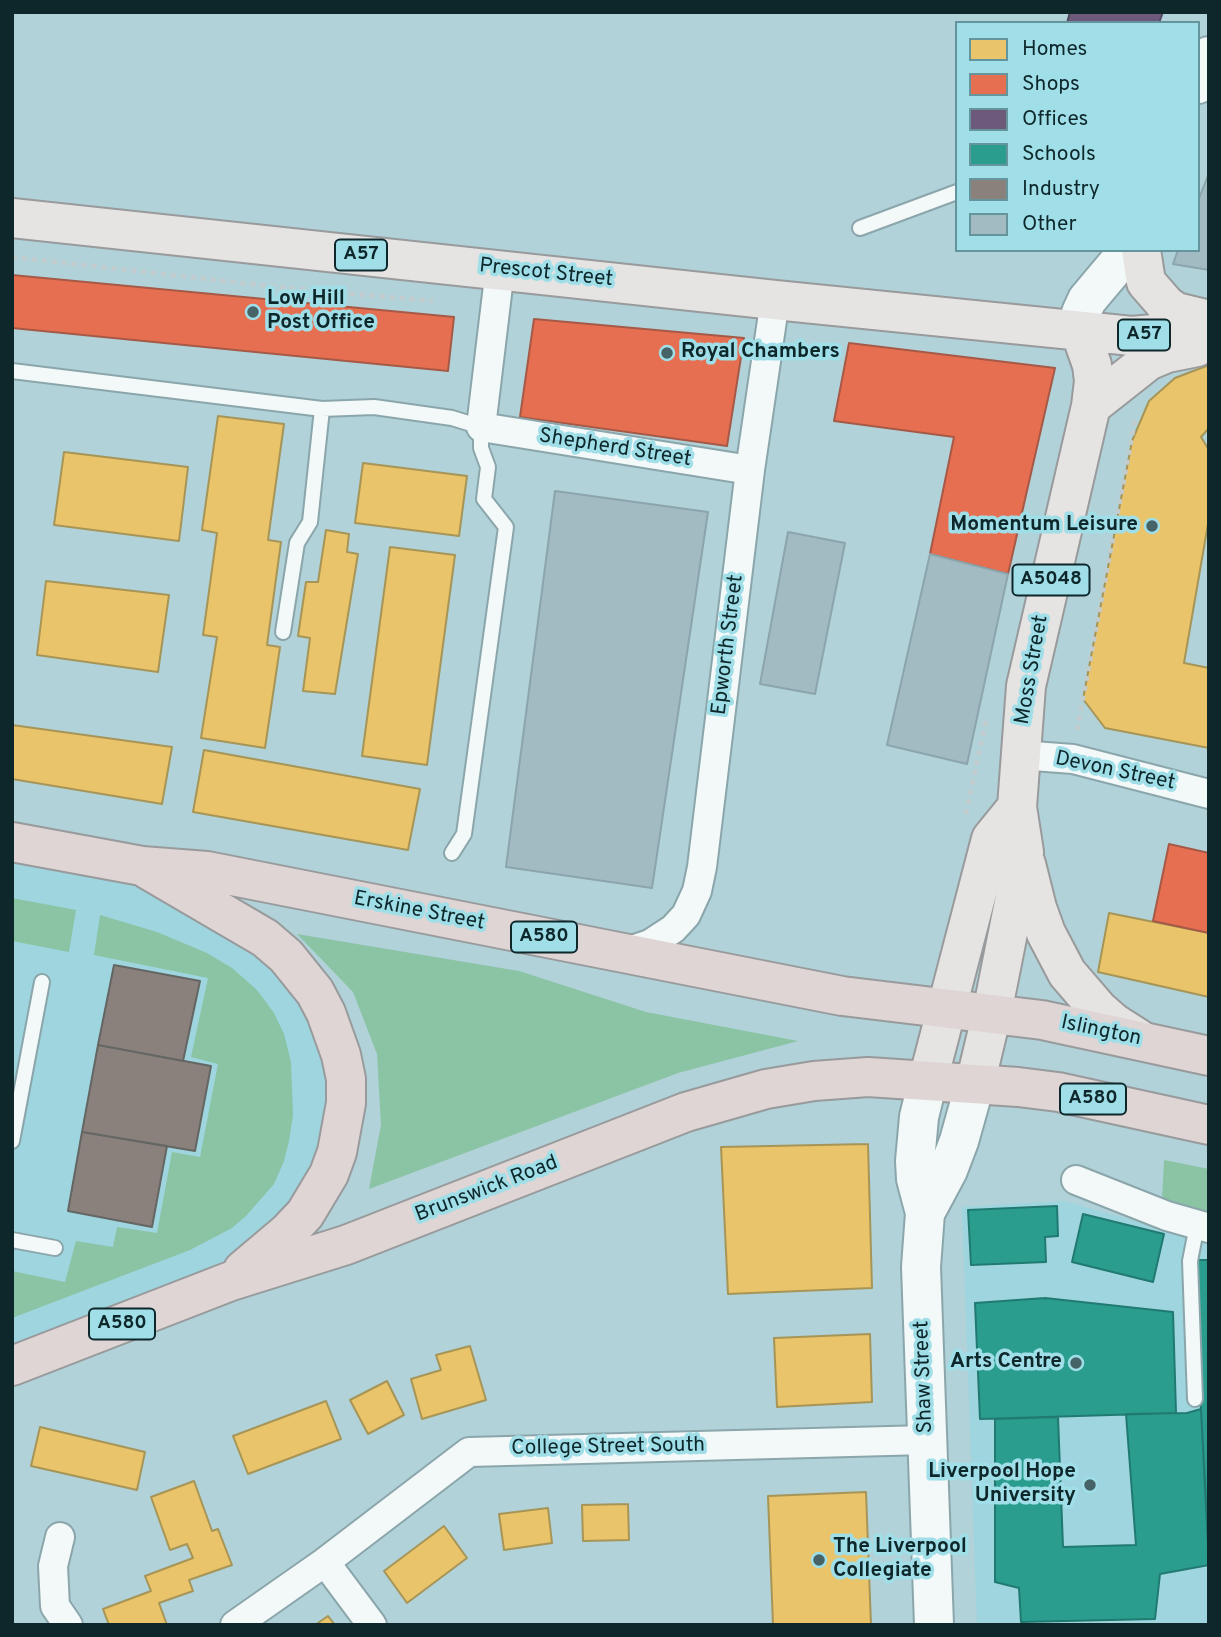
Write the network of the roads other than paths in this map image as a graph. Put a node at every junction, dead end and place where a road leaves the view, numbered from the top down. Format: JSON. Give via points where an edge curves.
{"nodes":[{"id":1,"x":1209,"y":56,"type":"edge"},
{"id":2,"x":1200,"y":79,"type":"edge"},
{"id":3,"x":955,"y":193,"type":"edge"},
{"id":4,"x":12,"y":218,"type":"edge"},
{"id":5,"x":860,"y":228,"type":"dead end"},
{"id":6,"x":1127,"y":252,"type":"edge"},
{"id":7,"x":1141,"y":252,"type":"edge"},
{"id":8,"x":500,"y":269,"type":"junction"},
{"id":9,"x":775,"y":300,"type":"junction"},
{"id":10,"x":1209,"y":320,"type":"edge"},
{"id":11,"x":1209,"y":329,"type":"edge"},
{"id":12,"x":1080,"y":331,"type":"junction"},
{"id":13,"x":1209,"y":342,"type":"edge"},
{"id":14,"x":12,"y":371,"type":"edge"},
{"id":15,"x":1091,"y":406,"type":"junction"},
{"id":16,"x":322,"y":410,"type":"junction"},
{"id":17,"x":481,"y":427,"type":"junction"},
{"id":18,"x":750,"y":470,"type":"junction"},
{"id":19,"x":283,"y":632,"type":"dead end"},
{"id":20,"x":1020,"y":755,"type":"junction"},
{"id":21,"x":1209,"y":794,"type":"edge"},
{"id":22,"x":1017,"y":807,"type":"junction"},
{"id":23,"x":12,"y":842,"type":"edge"},
{"id":24,"x":1024,"y":852,"type":"junction"},
{"id":25,"x":452,"y":853,"type":"dead end"},
{"id":26,"x":142,"y":866,"type":"junction"},
{"id":27,"x":623,"y":953,"type":"junction"},
{"id":28,"x":42,"y":982,"type":"dead end"},
{"id":29,"x":946,"y":1009,"type":"junction"},
{"id":30,"x":992,"y":1013,"type":"junction"},
{"id":31,"x":1139,"y":1040,"type":"junction"},
{"id":32,"x":1209,"y":1055,"type":"edge"},
{"id":33,"x":928,"y":1080,"type":"junction"},
{"id":34,"x":975,"y":1084,"type":"junction"},
{"id":35,"x":1209,"y":1125,"type":"edge"},
{"id":36,"x":12,"y":1141,"type":"edge"},
{"id":37,"x":1076,"y":1180,"type":"dead end"},
{"id":38,"x":925,"y":1213,"type":"junction"},
{"id":39,"x":1203,"y":1226,"type":"edge"},
{"id":40,"x":12,"y":1240,"type":"edge"},
{"id":41,"x":55,"y":1248,"type":"dead end"},
{"id":42,"x":232,"y":1281,"type":"junction"},
{"id":43,"x":12,"y":1366,"type":"edge"},
{"id":44,"x":1195,"y":1399,"type":"dead end"},
{"id":45,"x":927,"y":1440,"type":"junction"},
{"id":46,"x":60,"y":1537,"type":"dead end"},
{"id":47,"x":325,"y":1562,"type":"junction"},
{"id":48,"x":68,"y":1625,"type":"edge"},
{"id":49,"x":235,"y":1625,"type":"edge"},
{"id":50,"x":372,"y":1625,"type":"edge"},
{"id":51,"x":934,"y":1625,"type":"edge"}],
"edges":[{"from":1,"to":2,"type":"street"},
{"from":3,"to":5,"type":"lane"},
{"from":4,"to":8,"type":"main road","name":"Prescot Street","number":"A57"},
{"from":6,"to":12,"type":"street","via":[[1087,300]]},
{"from":7,"to":10,"type":"main road","via":[[1146,282],[1166,305]]},
{"from":8,"to":9,"type":"main road","name":"Prescot Street","number":"A57"},
{"from":8,"to":17,"type":"street"},
{"from":9,"to":12,"type":"main road","name":"Prescot Street","number":"A57"},
{"from":9,"to":18,"type":"street","name":"Epworth Street"},
{"from":11,"to":12,"type":"main road","number":"A57","via":[[1132,336]]},
{"from":12,"to":15,"type":"main road","name":"Moss Street","number":"A5048","via":[[1092,365]]},
{"from":13,"to":15,"type":"main road","via":[[1148,361]]},
{"from":14,"to":16,"type":"lane"},
{"from":15,"to":20,"type":"main road","name":"Moss Street","number":"A5048","via":[[1026,686]]},
{"from":16,"to":17,"type":"lane","via":[[374,407],[452,418]]},
{"from":16,"to":19,"type":"lane","via":[[310,522],[297,543]]},
{"from":17,"to":18,"type":"street","name":"Shepherd Street"},
{"from":17,"to":25,"type":"lane","via":[[481,448],[488,467],[484,499],[506,527],[464,834]]},
{"from":18,"to":27,"type":"street","name":"Epworth Street","via":[[696,891],[673,929],[650,944]]},
{"from":20,"to":21,"type":"street","name":"Devon Street","via":[[1073,759]]},
{"from":20,"to":22,"type":"main road","name":"Moss Street","number":"A5048"},
{"from":22,"to":24,"type":"main road","name":"Moss Street","number":"A5048"},
{"from":22,"to":29,"type":"main road","via":[[991,839]]},
{"from":23,"to":26,"type":"highway","name":"Erskine Street","number":"A580"},
{"from":24,"to":30,"type":"main road","name":"Moss Street","number":"A5048"},
{"from":24,"to":31,"type":"main road","via":[[1037,908],[1055,953],[1098,1009]]},
{"from":26,"to":27,"type":"highway","name":"Erskine Street","number":"A580","via":[[207,871]]},
{"from":26,"to":42,"type":"highway","number":"A580","via":[[265,938],[286,956],[315,992],[341,1055],[346,1103],[329,1174],[288,1232]]},
{"from":27,"to":29,"type":"highway","name":"Erskine Street","number":"A580","via":[[842,996]]},
{"from":28,"to":36,"type":"lane"},
{"from":29,"to":30,"type":"highway","name":"Erskine Street","number":"A580"},
{"from":29,"to":33,"type":"main road"},
{"from":30,"to":31,"type":"highway","name":"Islington","number":"A580"},
{"from":30,"to":34,"type":"main road","name":"Moss Street","number":"A5048"},
{"from":31,"to":32,"type":"highway","name":"Islington","number":"A580"},
{"from":33,"to":34,"type":"highway","name":"Brunswick Road","number":"A580"},
{"from":33,"to":38,"type":"street","name":"Shaw Street","via":[[915,1145],[916,1179]]},
{"from":33,"to":42,"type":"highway","name":"Brunswick Road","number":"A580","via":[[827,1080],[732,1098],[346,1245]]},
{"from":34,"to":35,"type":"highway","number":"A580","via":[[1058,1093]]},
{"from":34,"to":38,"type":"street","name":"Shaw Street","via":[[960,1141]]},
{"from":37,"to":39,"type":"street"},
{"from":38,"to":45,"type":"street","name":"Shaw Street","via":[[921,1267]]},
{"from":39,"to":44,"type":"lane","via":[[1189,1261]]},
{"from":40,"to":41,"type":"lane"},
{"from":42,"to":43,"type":"highway","name":"Brunswick Road","number":"A580"},
{"from":45,"to":47,"type":"street","name":"College Street South","via":[[469,1452]]},
{"from":45,"to":51,"type":"street","name":"Shaw Street"},
{"from":46,"to":48,"type":"street","via":[[53,1566],[55,1606]]},
{"from":47,"to":49,"type":"street","name":"College Street South"},
{"from":47,"to":50,"type":"street"}]}
